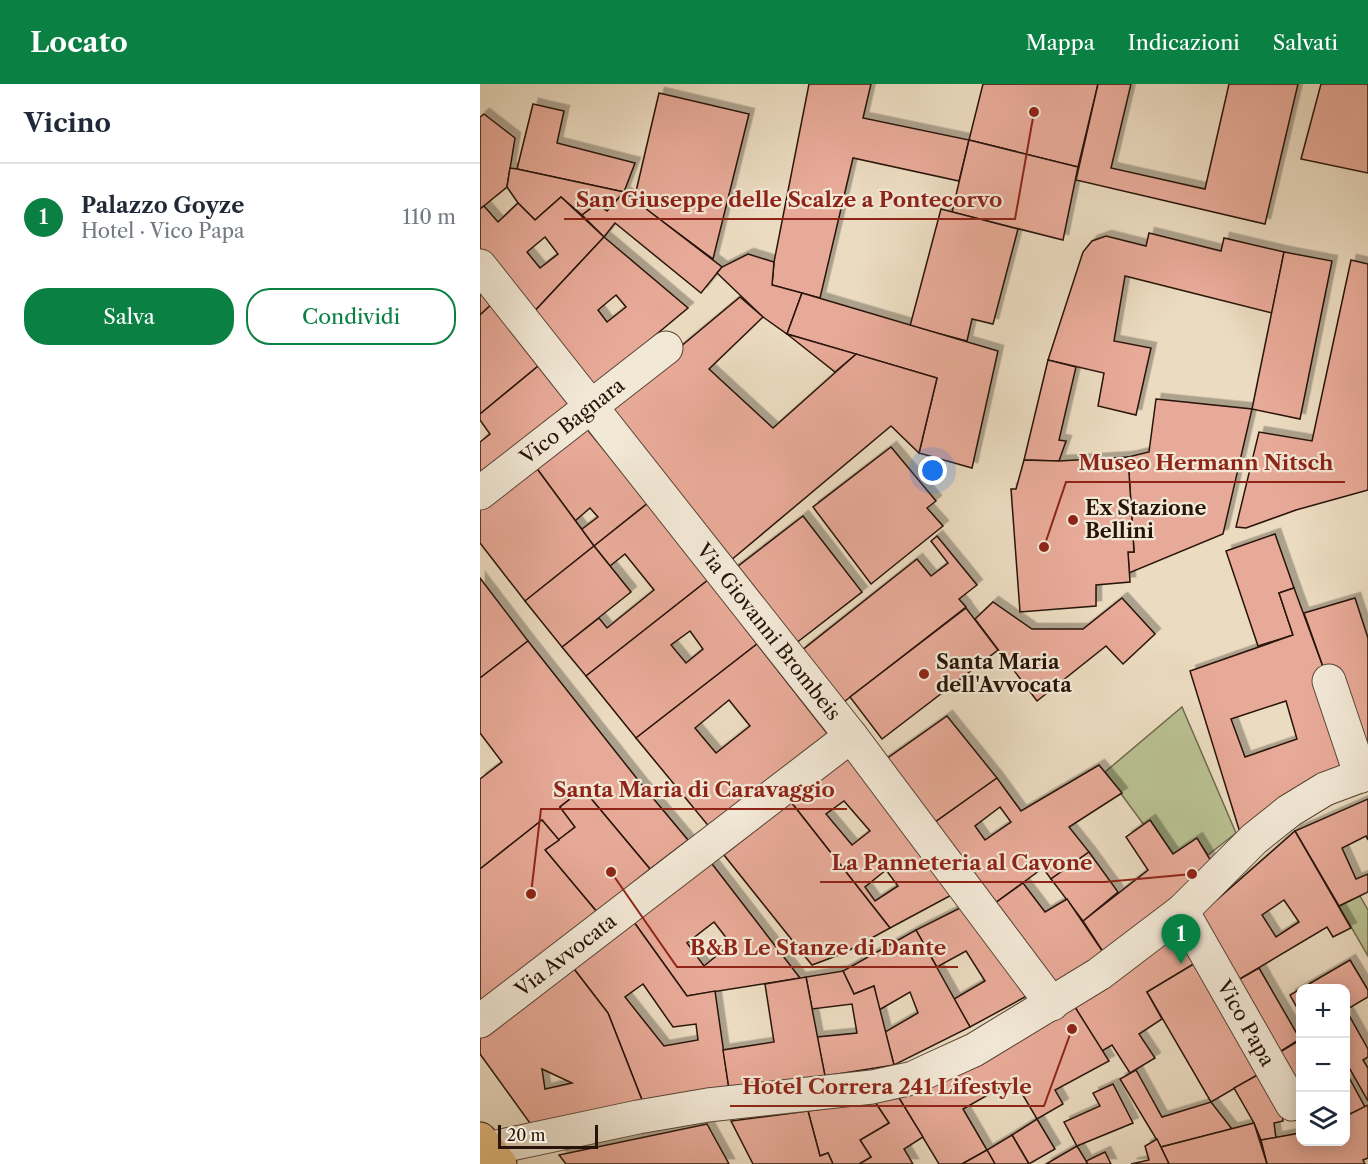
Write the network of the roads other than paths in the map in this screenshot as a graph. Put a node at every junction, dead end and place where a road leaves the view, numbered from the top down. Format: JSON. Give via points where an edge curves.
{"nodes":[{"id":1,"x":480,"y":266,"type":"edge"},
{"id":2,"x":666,"y":348,"type":"dead end"},
{"id":3,"x":592,"y":407,"type":"junction"},
{"id":4,"x":480,"y":494,"type":"edge"},
{"id":5,"x":1329,"y":681,"type":"dead end"},
{"id":6,"x":851,"y":736,"type":"junction"},
{"id":7,"x":1364,"y":774,"type":"edge"},
{"id":8,"x":1182,"y":911,"type":"junction"},
{"id":9,"x":1052,"y":1004,"type":"junction"},
{"id":10,"x":480,"y":1020,"type":"edge"},
{"id":11,"x":1292,"y":1104,"type":"dead end"},
{"id":12,"x":489,"y":1151,"type":"edge"}],
"edges":[{"from":1,"to":3,"type":"street","name":"Via Giovanni Brombeis"},
{"from":2,"to":3,"type":"street","name":"Vico Bagnara"},
{"from":3,"to":4,"type":"street","name":"Vico Bagnara"},
{"from":3,"to":6,"type":"street","name":"Via Giovanni Brombeis"},
{"from":5,"to":7,"type":"street"},
{"from":6,"to":9,"type":"street","name":"Via Giovanni Brombeis"},
{"from":6,"to":10,"type":"street","name":"Via Avvocata"},
{"from":7,"to":8,"type":"street","via":[[1325,789],[1288,811]]},
{"from":8,"to":9,"type":"street","via":[[1100,974]]},
{"from":8,"to":11,"type":"street","name":"Vico Papa"},
{"from":9,"to":12,"type":"street","via":[[974,1050],[893,1083],[662,1113]]}]}
